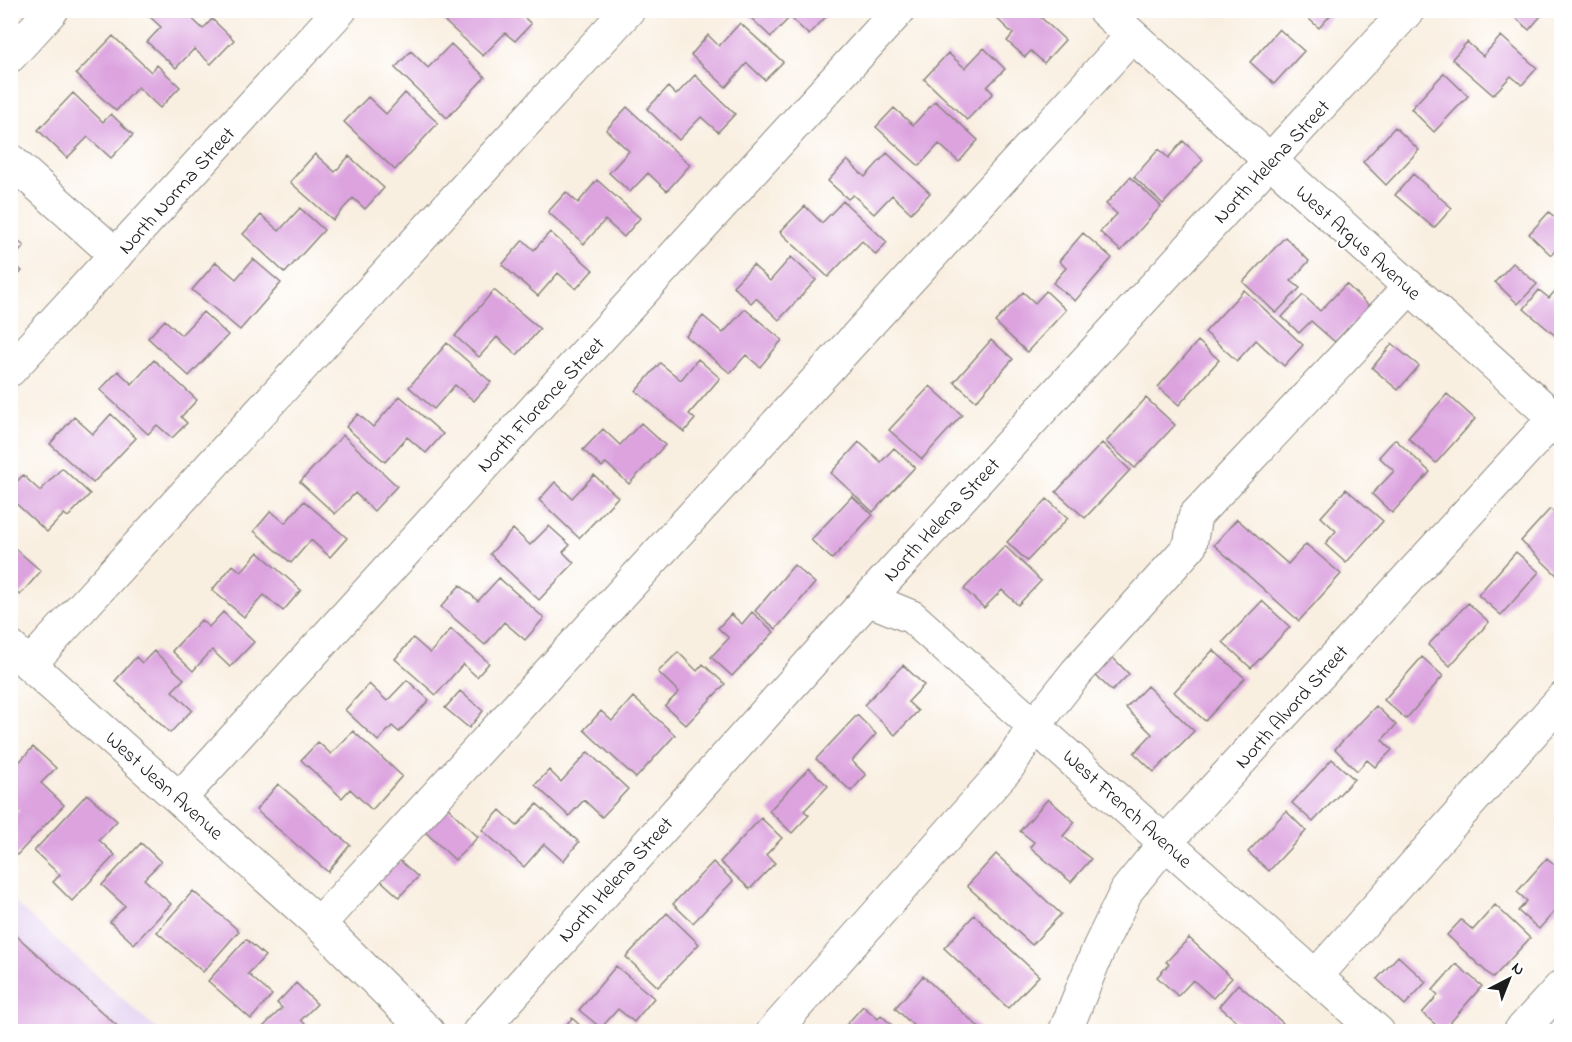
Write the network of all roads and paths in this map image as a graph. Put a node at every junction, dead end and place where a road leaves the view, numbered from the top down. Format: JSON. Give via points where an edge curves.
{"nodes":[{"id":1,"x":52,"y":10,"type":"edge"},
{"id":2,"x":340,"y":10,"type":"edge"},
{"id":3,"x":628,"y":10,"type":"edge"},
{"id":4,"x":899,"y":10,"type":"edge"},
{"id":5,"x":1104,"y":10,"type":"edge"},
{"id":6,"x":1408,"y":10,"type":"edge"},
{"id":7,"x":1132,"y":36,"type":"junction"},
{"id":8,"x":10,"y":56,"type":"edge"},
{"id":9,"x":10,"y":160,"type":"edge"},
{"id":10,"x":1271,"y":161,"type":"junction"},
{"id":11,"x":116,"y":255,"type":"junction"},
{"id":12,"x":1409,"y":288,"type":"junction"},
{"id":13,"x":10,"y":370,"type":"edge"},
{"id":14,"x":1559,"y":418,"type":"edge"},
{"id":15,"x":868,"y":599,"type":"junction"},
{"id":16,"x":20,"y":656,"type":"edge"},
{"id":17,"x":1562,"y":699,"type":"edge"},
{"id":18,"x":1035,"y":725,"type":"junction"},
{"id":19,"x":180,"y":798,"type":"junction"},
{"id":20,"x":1166,"y":842,"type":"junction"},
{"id":21,"x":318,"y":924,"type":"junction"},
{"id":22,"x":1316,"y":976,"type":"junction"},
{"id":23,"x":1562,"y":986,"type":"edge"},
{"id":24,"x":428,"y":1032,"type":"edge"},
{"id":25,"x":479,"y":1032,"type":"edge"},
{"id":26,"x":773,"y":1032,"type":"edge"},
{"id":27,"x":1065,"y":1032,"type":"edge"},
{"id":28,"x":1378,"y":1032,"type":"edge"},
{"id":29,"x":1520,"y":1032,"type":"edge"}],
"edges":[{"from":1,"to":8,"type":"street"},
{"from":2,"to":11,"type":"street","name":"North Norma Street"},
{"from":3,"to":16,"type":"street"},
{"from":4,"to":19,"type":"street","name":"North Florence Street"},
{"from":5,"to":7,"type":"street","name":"West Argus Avenue"},
{"from":6,"to":10,"type":"street","name":"North Helena Street"},
{"from":7,"to":10,"type":"street","name":"West Argus Avenue"},
{"from":7,"to":21,"type":"street"},
{"from":9,"to":11,"type":"street"},
{"from":10,"to":12,"type":"street","name":"West Argus Avenue"},
{"from":10,"to":15,"type":"street","name":"North Helena Street"},
{"from":11,"to":13,"type":"street","name":"North Norma Street"},
{"from":12,"to":14,"type":"street","name":"West Argus Avenue"},
{"from":12,"to":18,"type":"street","via":[[1195,516],[1190,546],[1076,673]]},
{"from":14,"to":20,"type":"street","name":"North Alvord Street"},
{"from":15,"to":18,"type":"street","name":"West French Avenue","via":[[912,617]]},
{"from":15,"to":25,"type":"street","name":"North Helena Street"},
{"from":16,"to":19,"type":"street","name":"West Jean Avenue"},
{"from":17,"to":22,"type":"street"},
{"from":18,"to":20,"type":"street","name":"West French Avenue"},
{"from":18,"to":26,"type":"street","via":[[1008,767]]},
{"from":19,"to":21,"type":"street","name":"West Jean Avenue"},
{"from":20,"to":22,"type":"street","name":"West French Avenue"},
{"from":20,"to":27,"type":"street","name":"North Alvord Street","via":[[1127,890],[1098,948]]},
{"from":21,"to":24,"type":"street"},
{"from":22,"to":28,"type":"street","name":"West French Avenue"},
{"from":23,"to":29,"type":"street"}]}
